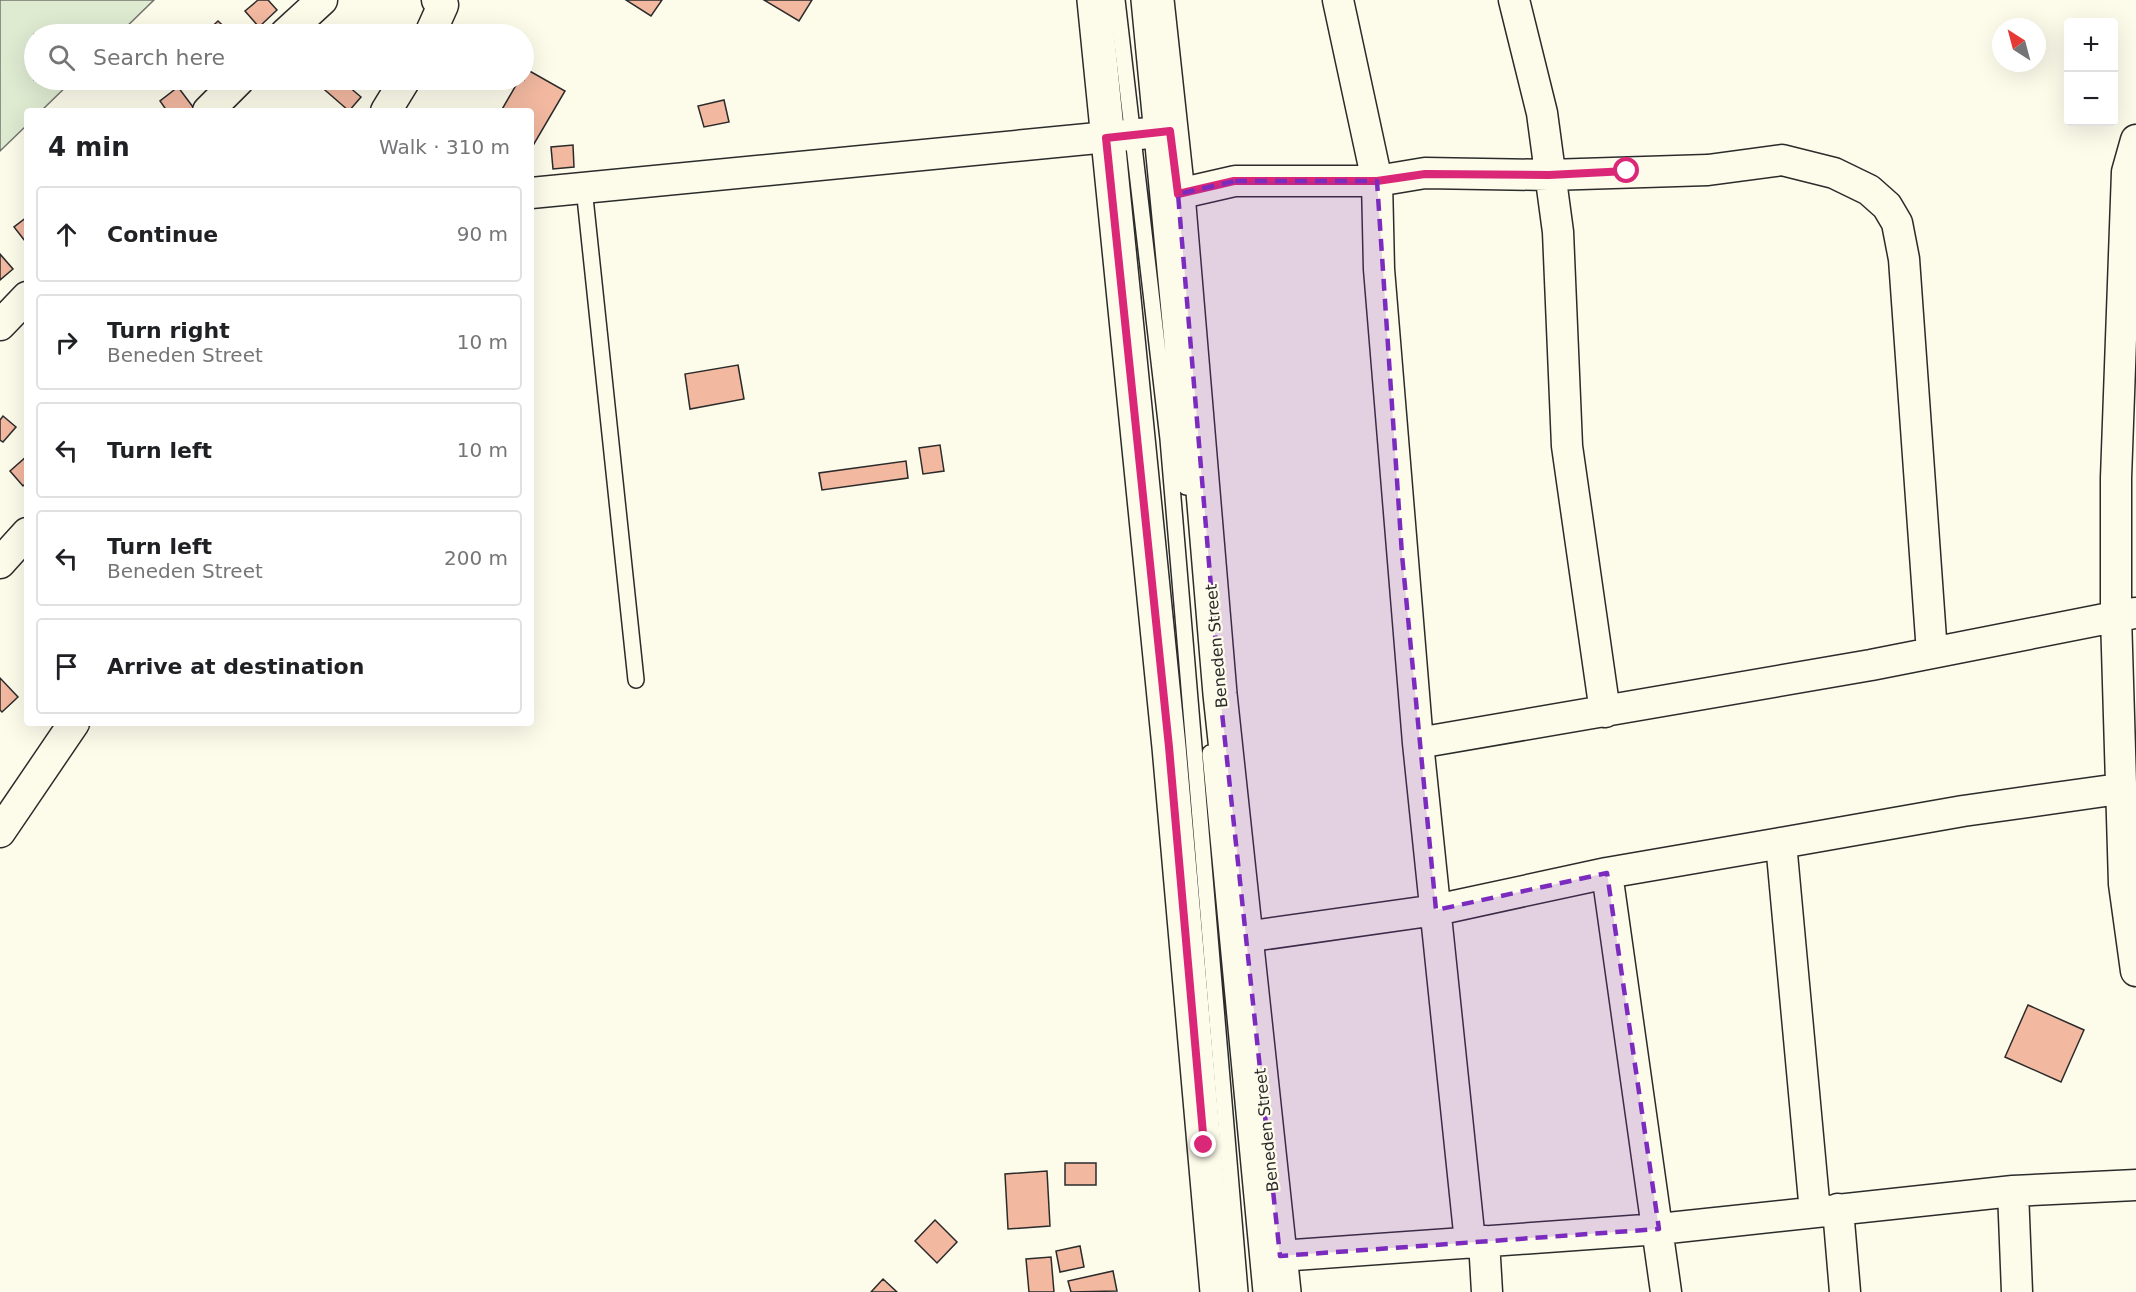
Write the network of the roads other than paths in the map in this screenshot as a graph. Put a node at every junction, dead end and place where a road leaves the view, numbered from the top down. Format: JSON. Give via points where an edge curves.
{"nodes":[{"id":1,"x":322,"y":0,"type":"edge"},
{"id":2,"x":437,"y":0,"type":"edge"},
{"id":3,"x":1094,"y":0,"type":"edge"},
{"id":4,"x":1117,"y":0,"type":"edge"},
{"id":5,"x":1138,"y":0,"type":"edge"},
{"id":6,"x":1157,"y":0,"type":"edge"},
{"id":7,"x":1338,"y":0,"type":"edge"},
{"id":8,"x":1514,"y":0,"type":"edge"},
{"id":9,"x":296,"y":24,"type":"edge"},
{"id":10,"x":434,"y":24,"type":"edge"},
{"id":11,"x":229,"y":90,"type":"edge"},
{"id":12,"x":399,"y":90,"type":"edge"},
{"id":13,"x":211,"y":108,"type":"edge"},
{"id":14,"x":388,"y":108,"type":"edge"},
{"id":15,"x":1140,"y":134,"type":"junction"},
{"id":16,"x":2136,"y":140,"type":"edge"},
{"id":17,"x":1549,"y":175,"type":"junction"},
{"id":18,"x":1377,"y":181,"type":"junction"},
{"id":19,"x":584,"y":188,"type":"junction"},
{"id":20,"x":534,"y":193,"type":"edge"},
{"id":21,"x":1178,"y":194,"type":"junction"},
{"id":22,"x":24,"y":300,"type":"edge"},
{"id":23,"x":0,"y":325,"type":"edge"},
{"id":24,"x":24,"y":536,"type":"edge"},
{"id":25,"x":0,"y":563,"type":"edge"},
{"id":26,"x":2126,"y":615,"type":"edge"},
{"id":27,"x":1932,"y":653,"type":"junction"},
{"id":28,"x":636,"y":680,"type":"dead end"},
{"id":29,"x":1605,"y":712,"type":"junction"},
{"id":30,"x":72,"y":726,"type":"edge"},
{"id":31,"x":1418,"y":743,"type":"junction"},
{"id":32,"x":2120,"y":789,"type":"junction"},
{"id":33,"x":0,"y":832,"type":"edge"},
{"id":34,"x":1781,"y":843,"type":"junction"},
{"id":35,"x":1607,"y":873,"type":"junction"},
{"id":36,"x":1436,"y":910,"type":"junction"},
{"id":37,"x":1245,"y":937,"type":"junction"},
{"id":38,"x":2136,"y":971,"type":"edge"},
{"id":39,"x":2136,"y":1185,"type":"edge"},
{"id":40,"x":2013,"y":1191,"type":"junction"},
{"id":41,"x":1826,"y":1211,"type":"junction"},
{"id":42,"x":1659,"y":1229,"type":"junction"},
{"id":43,"x":1477,"y":1241,"type":"junction"},
{"id":44,"x":1280,"y":1256,"type":"junction"},
{"id":45,"x":1217,"y":1292,"type":"edge"},
{"id":46,"x":1240,"y":1292,"type":"edge"},
{"id":47,"x":1261,"y":1292,"type":"edge"},
{"id":48,"x":1284,"y":1292,"type":"edge"},
{"id":49,"x":1487,"y":1292,"type":"edge"},
{"id":50,"x":1666,"y":1292,"type":"edge"},
{"id":51,"x":1845,"y":1292,"type":"edge"},
{"id":52,"x":2017,"y":1292,"type":"edge"}],
"edges":[{"from":1,"to":9,"type":"street"},
{"from":2,"to":10,"type":"street","via":[[443,5]]},
{"from":3,"to":15,"type":"main road","name":"Beneden Street"},
{"from":4,"to":15,"type":"lane"},
{"from":5,"to":15,"type":"lane"},
{"from":6,"to":15,"type":"main road","name":"Beneden Street"},
{"from":7,"to":18,"type":"street"},
{"from":8,"to":17,"type":"street","via":[[1542,113]]},
{"from":11,"to":13,"type":"street"},
{"from":12,"to":14,"type":"street"},
{"from":15,"to":19,"type":"street"},
{"from":15,"to":21,"type":"main road","name":"Beneden Street"},
{"from":15,"to":45,"type":"main road","name":"Beneden Street","via":[[1169,747]]},
{"from":15,"to":46,"type":"lane"},
{"from":15,"to":47,"type":"lane"},
{"from":16,"to":26,"type":"street","via":[[2127,172],[2115,478]]},
{"from":17,"to":18,"type":"street","via":[[1425,174]]},
{"from":17,"to":27,"type":"street","via":[[1708,170],[1782,160],[1834,173],[1869,190],[1887,206],[1897,223],[1904,258]]},
{"from":17,"to":29,"type":"street","via":[[1558,232],[1567,446]]},
{"from":18,"to":21,"type":"street","via":[[1234,181]]},
{"from":18,"to":31,"type":"street","via":[[1379,269]]},
{"from":19,"to":20,"type":"street"},
{"from":19,"to":28,"type":"lane"},
{"from":21,"to":37,"type":"main road","name":"Beneden Street","via":[[1220,694]]},
{"from":22,"to":23,"type":"street"},
{"from":24,"to":25,"type":"street"},
{"from":26,"to":27,"type":"street"},
{"from":26,"to":32,"type":"street"},
{"from":27,"to":29,"type":"street"},
{"from":29,"to":31,"type":"street"},
{"from":30,"to":33,"type":"street"},
{"from":31,"to":36,"type":"street"},
{"from":32,"to":34,"type":"street"},
{"from":32,"to":38,"type":"street","via":[[2124,884]]},
{"from":34,"to":35,"type":"street"},
{"from":34,"to":41,"type":"street"},
{"from":35,"to":36,"type":"street"},
{"from":35,"to":42,"type":"street"},
{"from":36,"to":37,"type":"street"},
{"from":36,"to":43,"type":"street"},
{"from":37,"to":44,"type":"main road","name":"Beneden Street"},
{"from":39,"to":40,"type":"street"},
{"from":40,"to":41,"type":"street"},
{"from":40,"to":52,"type":"street"},
{"from":41,"to":42,"type":"street"},
{"from":41,"to":51,"type":"street"},
{"from":42,"to":43,"type":"street"},
{"from":42,"to":50,"type":"street"},
{"from":43,"to":44,"type":"street"},
{"from":43,"to":49,"type":"street"},
{"from":44,"to":48,"type":"main road","name":"Beneden Street"}]}
